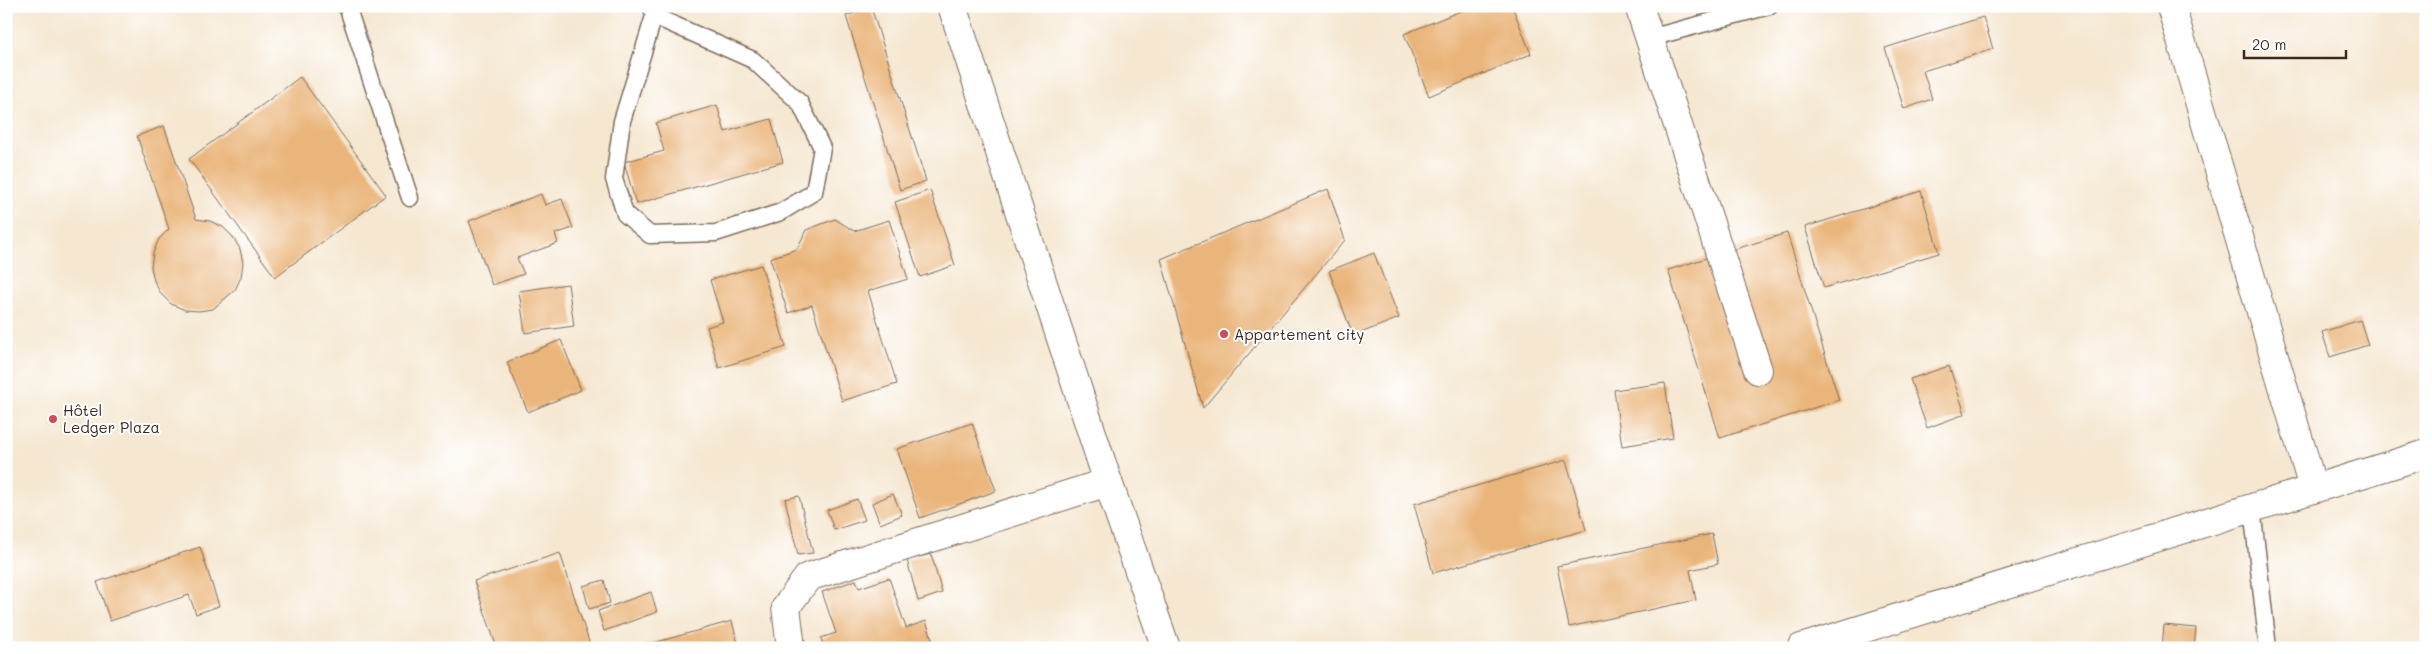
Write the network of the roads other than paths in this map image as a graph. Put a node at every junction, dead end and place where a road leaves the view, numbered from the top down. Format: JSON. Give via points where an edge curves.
{"nodes":[{"id":1,"x":347,"y":6,"type":"edge"},
{"id":2,"x":952,"y":6,"type":"edge"},
{"id":3,"x":1639,"y":6,"type":"edge"},
{"id":4,"x":1769,"y":6,"type":"edge"},
{"id":5,"x":2171,"y":6,"type":"edge"},
{"id":6,"x":653,"y":11,"type":"edge"},
{"id":7,"x":1650,"y":38,"type":"junction"},
{"id":8,"x":410,"y":198,"type":"dead end"},
{"id":9,"x":1758,"y":370,"type":"dead end"},
{"id":10,"x":2426,"y":454,"type":"edge"},
{"id":11,"x":1108,"y":482,"type":"junction"},
{"id":12,"x":2313,"y":488,"type":"junction"},
{"id":13,"x":2252,"y":508,"type":"junction"},
{"id":14,"x":791,"y":648,"type":"edge"},
{"id":15,"x":1166,"y":648,"type":"edge"},
{"id":16,"x":1801,"y":648,"type":"edge"},
{"id":17,"x":2268,"y":648,"type":"edge"}],
"edges":[{"from":1,"to":8,"type":"lane"},
{"from":2,"to":11,"type":"street"},
{"from":3,"to":7,"type":"street"},
{"from":4,"to":7,"type":"lane"},
{"from":5,"to":12,"type":"street"},
{"from":6,"to":6,"type":"lane","via":[[622,121],[614,179],[625,214],[650,235],[716,233],[781,212],[814,192],[822,148],[800,102],[753,60]]},
{"from":7,"to":9,"type":"street"},
{"from":10,"to":12,"type":"street"},
{"from":11,"to":14,"type":"street","via":[[808,577],[786,607]]},
{"from":11,"to":15,"type":"street"},
{"from":12,"to":13,"type":"street"},
{"from":13,"to":16,"type":"street"},
{"from":13,"to":17,"type":"lane"}]}
